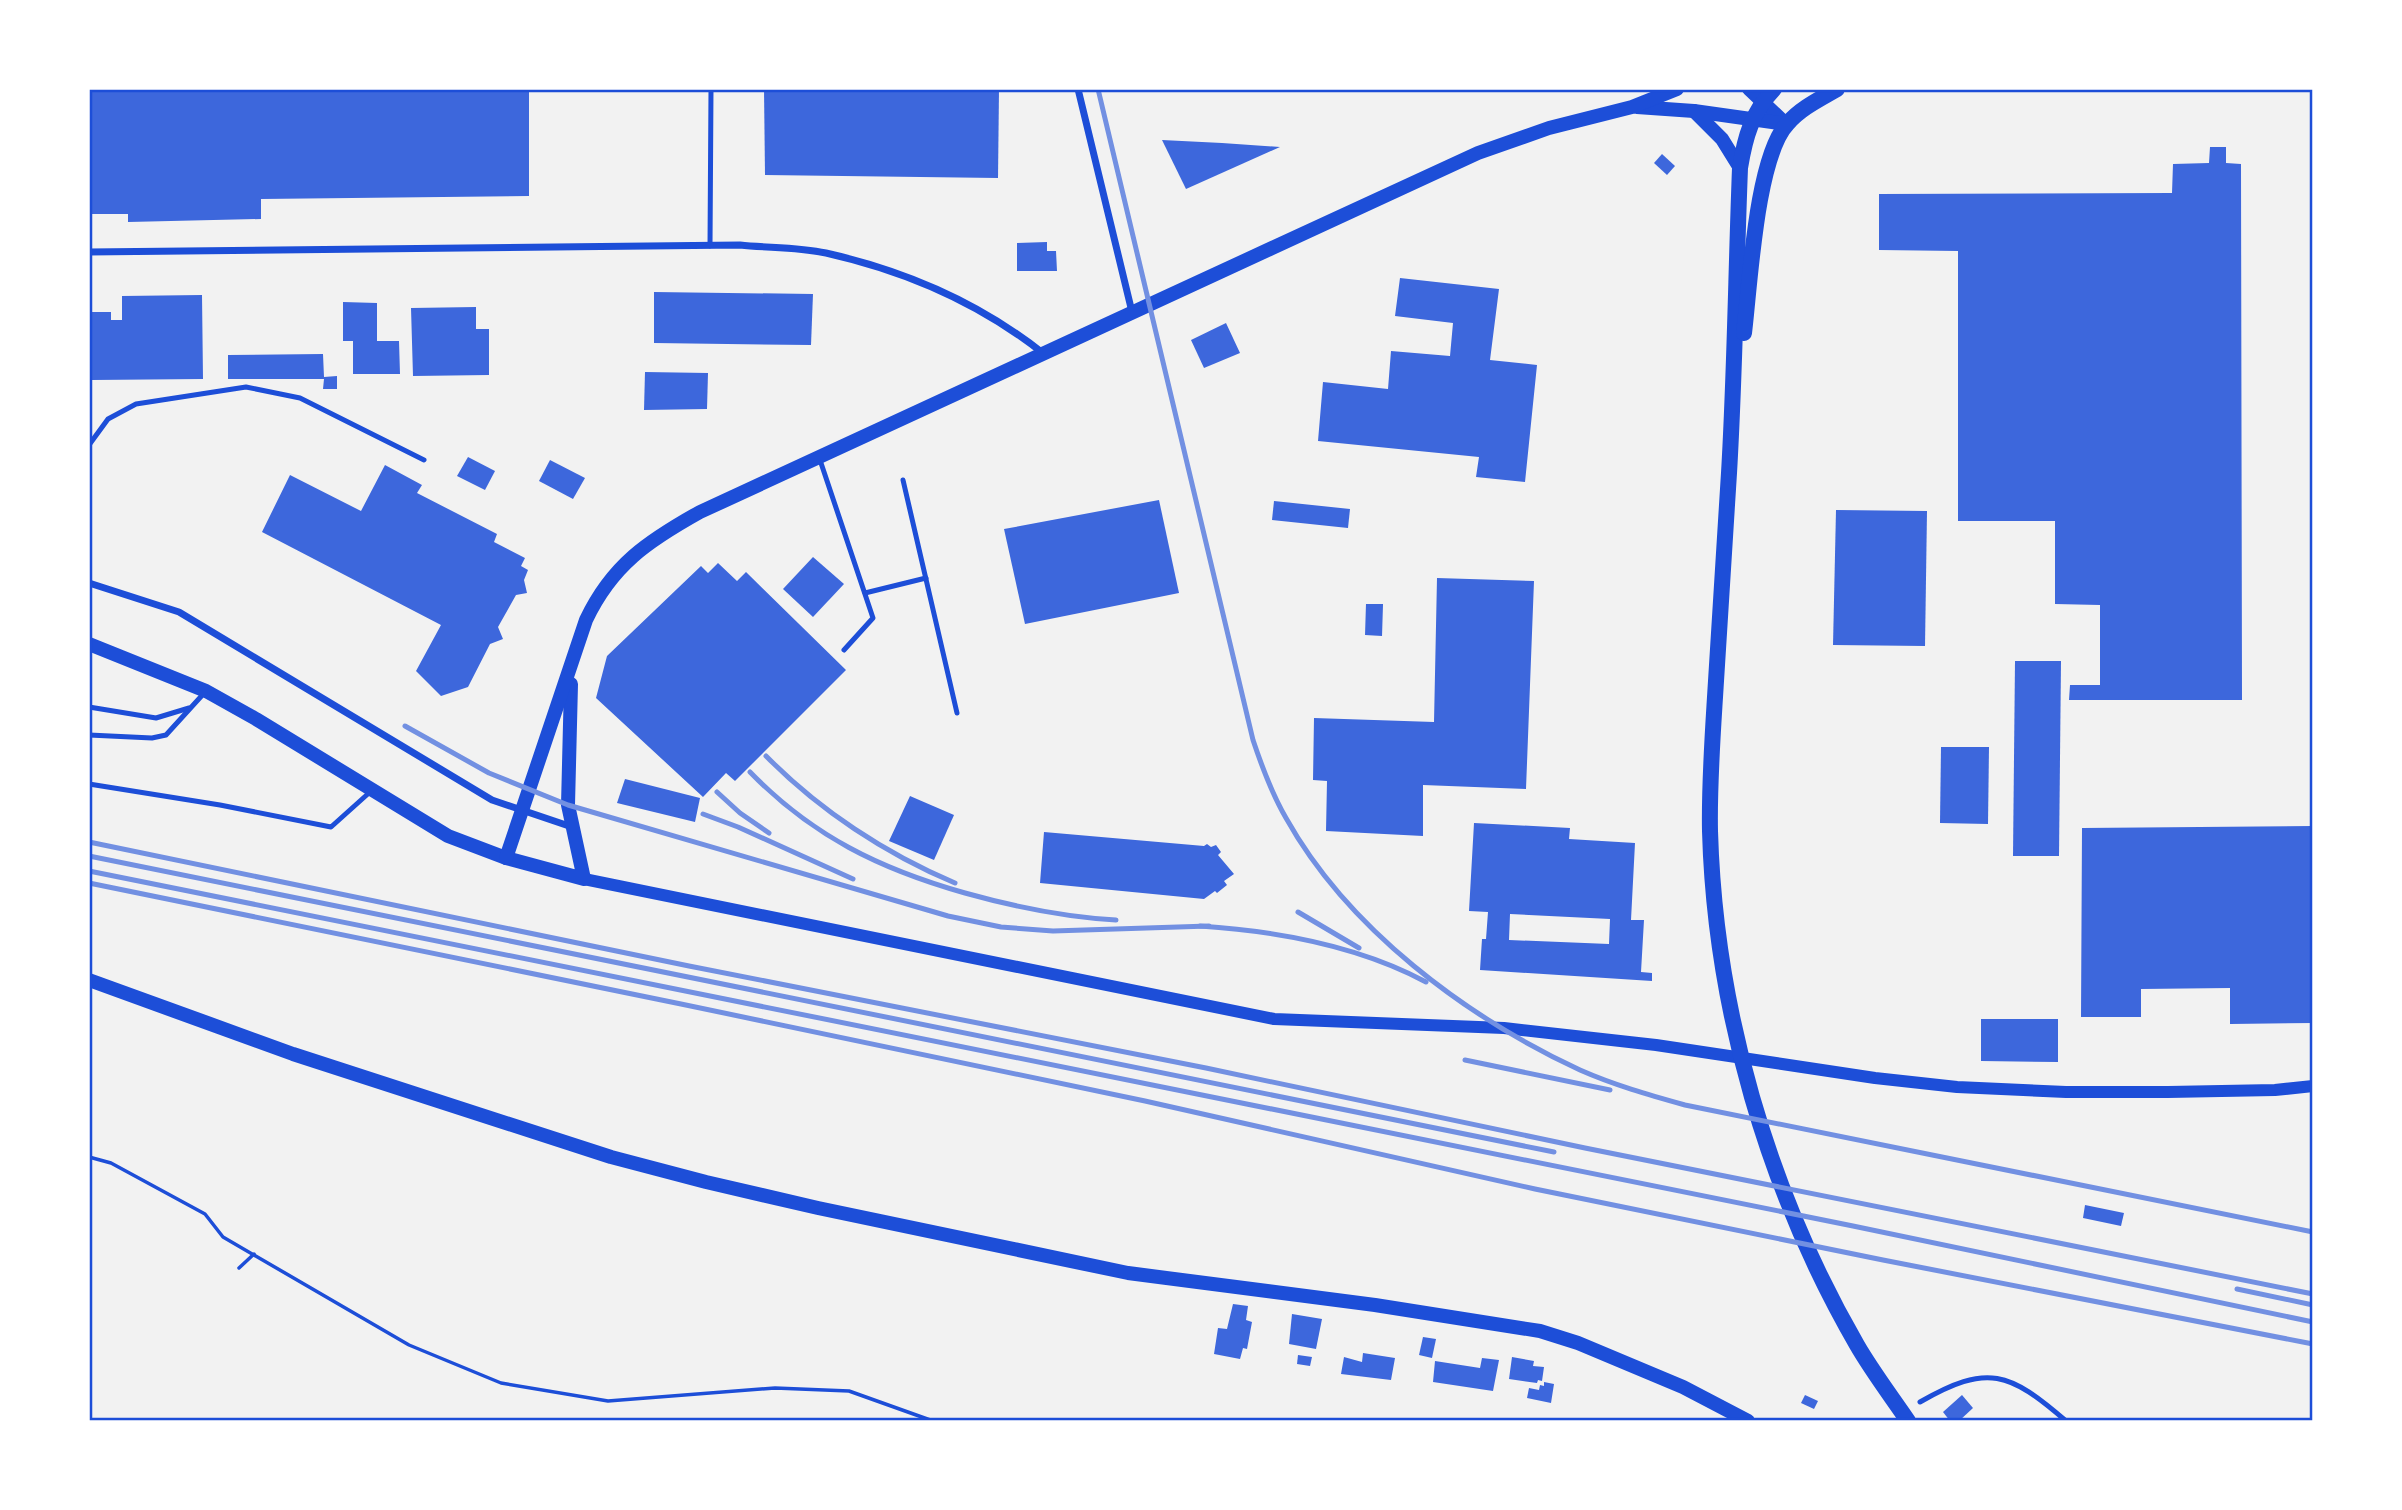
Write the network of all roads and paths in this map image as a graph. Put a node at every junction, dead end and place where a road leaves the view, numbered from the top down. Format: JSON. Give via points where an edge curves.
{"nodes":[{"id":1,"x":711,"y":89,"type":"edge"},
{"id":2,"x":1078,"y":89,"type":"edge"},
{"id":3,"x":1678,"y":89,"type":"edge"},
{"id":4,"x":1749,"y":89,"type":"edge"},
{"id":5,"x":1774,"y":89,"type":"edge"},
{"id":6,"x":1837,"y":89,"type":"edge"},
{"id":7,"x":1762,"y":102,"type":"junction"},
{"id":8,"x":1632,"y":107,"type":"junction"},
{"id":9,"x":1694,"y":111,"type":"junction"},
{"id":10,"x":1751,"y":120,"type":"junction"},
{"id":11,"x":1786,"y":124,"type":"junction"},
{"id":12,"x":1740,"y":168,"type":"junction"},
{"id":13,"x":710,"y":246,"type":"junction"},
{"id":14,"x":89,"y":252,"type":"edge"},
{"id":15,"x":1133,"y":313,"type":"junction"},
{"id":16,"x":1045,"y":354,"type":"junction"},
{"id":17,"x":1732,"y":429,"type":"junction"},
{"id":18,"x":89,"y":445,"type":"edge"},
{"id":19,"x":819,"y":458,"type":"junction"},
{"id":20,"x":424,"y":460,"type":"dead end"},
{"id":21,"x":903,"y":480,"type":"dead end"},
{"id":22,"x":926,"y":578,"type":"junction"},
{"id":23,"x":89,"y":583,"type":"edge"},
{"id":24,"x":865,"y":593,"type":"junction"},
{"id":25,"x":89,"y":644,"type":"edge"},
{"id":26,"x":844,"y":650,"type":"dead end"},
{"id":27,"x":571,"y":668,"type":"junction"},
{"id":28,"x":205,"y":691,"type":"junction"},
{"id":29,"x":89,"y":707,"type":"edge"},
{"id":30,"x":192,"y":707,"type":"junction"},
{"id":31,"x":957,"y":713,"type":"dead end"},
{"id":32,"x":89,"y":735,"type":"edge"},
{"id":33,"x":89,"y":784,"type":"edge"},
{"id":34,"x":372,"y":791,"type":"junction"},
{"id":35,"x":522,"y":811,"type":"junction"},
{"id":36,"x":573,"y":827,"type":"junction"},
{"id":37,"x":506,"y":858,"type":"junction"},
{"id":38,"x":584,"y":879,"type":"junction"},
{"id":39,"x":89,"y":980,"type":"edge"},
{"id":40,"x":2313,"y":1086,"type":"edge"},
{"id":41,"x":89,"y":1157,"type":"edge"},
{"id":42,"x":254,"y":1254,"type":"junction"},
{"id":43,"x":239,"y":1268,"type":"dead end"},
{"id":44,"x":1920,"y":1402,"type":"dead end"},
{"id":45,"x":933,"y":1421,"type":"edge"},
{"id":46,"x":1748,"y":1421,"type":"edge"},
{"id":47,"x":1908,"y":1421,"type":"edge"},
{"id":48,"x":2066,"y":1421,"type":"edge"}],
"edges":[{"from":1,"to":13,"type":"lane"},
{"from":2,"to":15,"type":"street"},
{"from":3,"to":8,"type":"main road"},
{"from":4,"to":7,"type":"main road"},
{"from":5,"to":7,"type":"main road"},
{"from":6,"to":11,"type":"main road"},
{"from":7,"to":10,"type":"main road"},
{"from":7,"to":11,"type":"main road"},
{"from":8,"to":9,"type":"main road"},
{"from":8,"to":15,"type":"main road","via":[[1549,128],[1478,153]]},
{"from":9,"to":10,"type":"main road"},
{"from":9,"to":12,"type":"main road","via":[[1722,139]]},
{"from":10,"to":11,"type":"main road"},
{"from":10,"to":12,"type":"main road"},
{"from":11,"to":17,"type":"main road","via":[[1763,181]]},
{"from":12,"to":17,"type":"main road"},
{"from":13,"to":14,"type":"street"},
{"from":13,"to":16,"type":"street","via":[[824,253],[917,279],[974,306]]},
{"from":15,"to":16,"type":"main road"},
{"from":16,"to":19,"type":"main road"},
{"from":17,"to":47,"type":"main road","via":[[1710,831],[1729,1002],[1760,1123],[1815,1265],[1858,1348]]},
{"from":18,"to":20,"type":"lane","via":[[108,419],[136,404],[246,387],[300,398]]},
{"from":19,"to":24,"type":"lane"},
{"from":19,"to":27,"type":"main road","via":[[700,512],[657,536],[626,561],[597,598]]},
{"from":21,"to":22,"type":"lane"},
{"from":22,"to":24,"type":"lane"},
{"from":22,"to":31,"type":"lane"},
{"from":23,"to":35,"type":"street","via":[[179,612],[492,800]]},
{"from":24,"to":26,"type":"lane","via":[[873,618]]},
{"from":25,"to":28,"type":"main road"},
{"from":27,"to":35,"type":"main road"},
{"from":27,"to":36,"type":"main road","via":[[568,805]]},
{"from":28,"to":30,"type":"lane"},
{"from":28,"to":34,"type":"main road"},
{"from":29,"to":30,"type":"lane","via":[[156,718]]},
{"from":30,"to":32,"type":"lane","via":[[166,735]]},
{"from":33,"to":34,"type":"lane","via":[[331,827]]},
{"from":34,"to":37,"type":"main road","via":[[448,836]]},
{"from":35,"to":36,"type":"street"},
{"from":35,"to":37,"type":"main road"},
{"from":36,"to":38,"type":"main road"},
{"from":37,"to":38,"type":"main road"},
{"from":38,"to":40,"type":"street","via":[[1274,1018],[1504,1028],[1957,1087],[2168,1092]]},
{"from":39,"to":46,"type":"main road","via":[[293,1054],[611,1157],[818,1208],[1128,1273],[1541,1331],[1683,1387]]},
{"from":41,"to":42,"type":"path","via":[[111,1163],[205,1213],[218,1233]]},
{"from":42,"to":43,"type":"path"},
{"from":42,"to":45,"type":"path","via":[[409,1345],[501,1383],[608,1401],[775,1388],[849,1391]]},
{"from":44,"to":48,"type":"lane","via":[[1949,1385],[1996,1377],[2015,1383]]}]}
